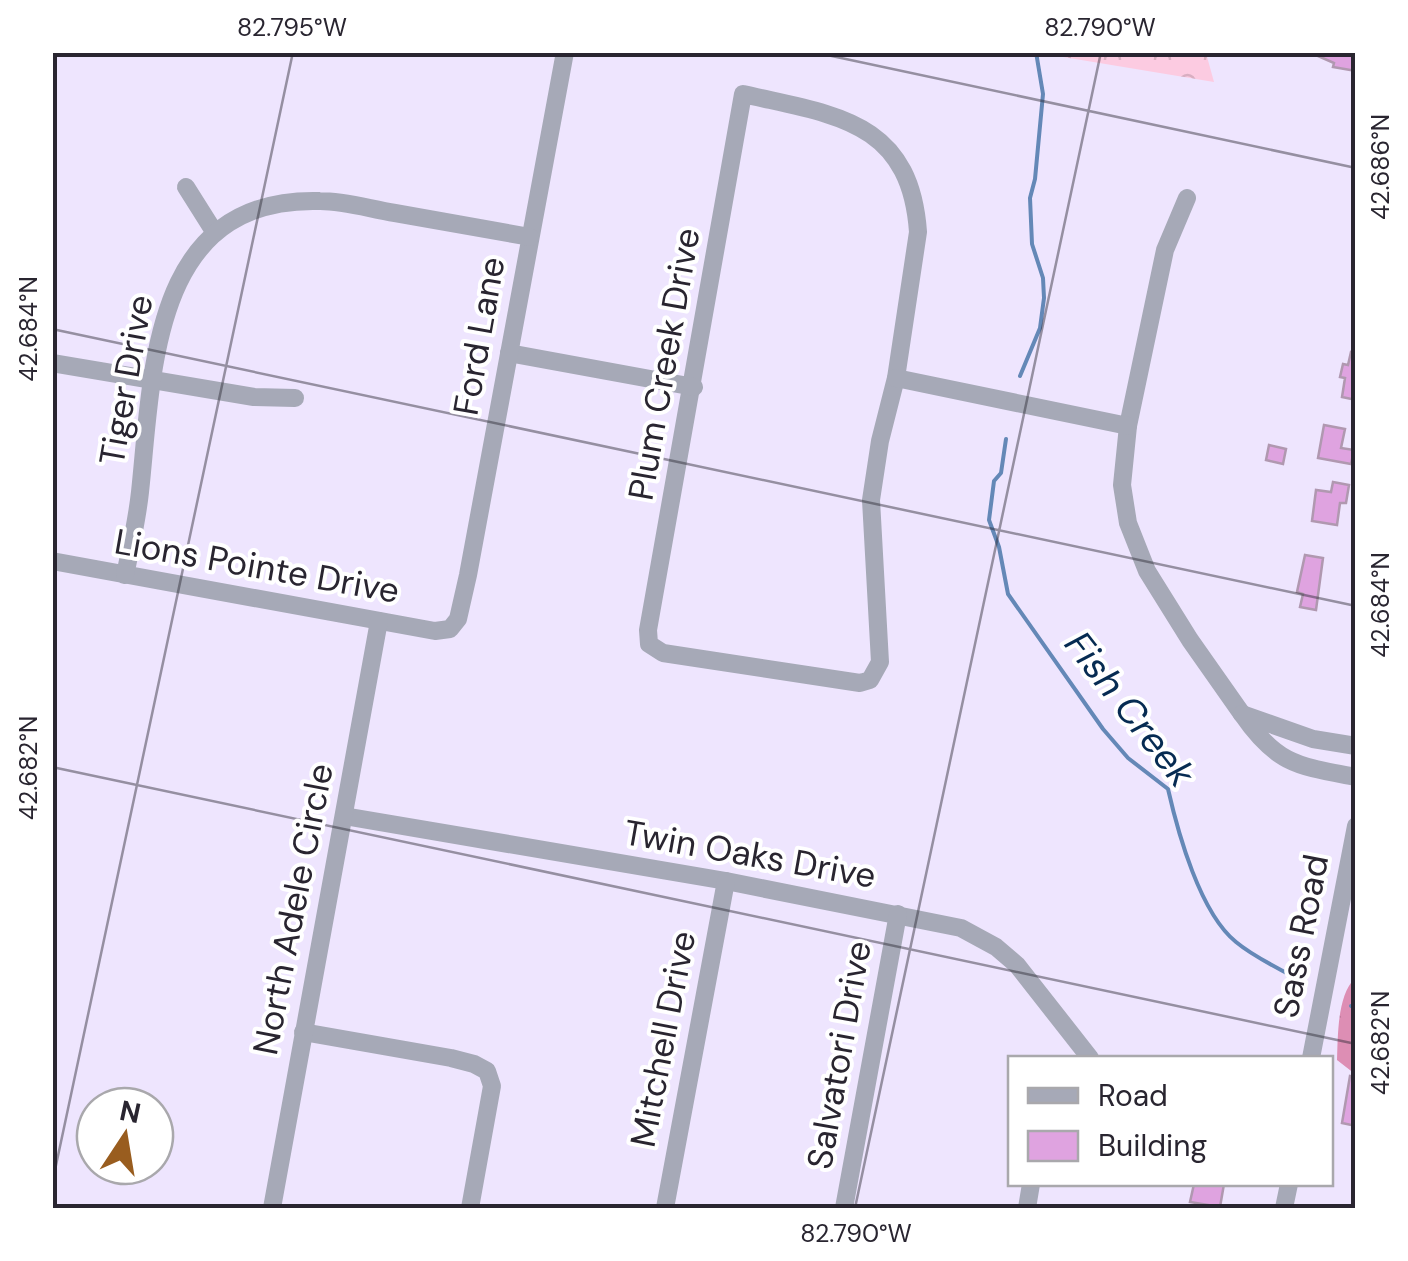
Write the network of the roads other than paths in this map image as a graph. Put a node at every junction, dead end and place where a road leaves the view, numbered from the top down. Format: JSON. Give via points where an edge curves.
{"nodes":[{"id":1,"x":565,"y":52,"type":"edge"},
{"id":2,"x":186,"y":187,"type":"dead end"},
{"id":3,"x":1187,"y":198,"type":"dead end"},
{"id":4,"x":216,"y":233,"type":"junction"},
{"id":5,"x":530,"y":237,"type":"junction"},
{"id":6,"x":509,"y":353,"type":"junction"},
{"id":7,"x":52,"y":363,"type":"edge"},
{"id":8,"x":896,"y":378,"type":"junction"},
{"id":9,"x":152,"y":382,"type":"junction"},
{"id":10,"x":694,"y":387,"type":"junction"},
{"id":11,"x":295,"y":398,"type":"dead end"},
{"id":12,"x":1128,"y":426,"type":"junction"},
{"id":13,"x":52,"y":561,"type":"edge"},
{"id":14,"x":125,"y":575,"type":"junction"},
{"id":15,"x":379,"y":621,"type":"junction"},
{"id":16,"x":450,"y":629,"type":"joint"},
{"id":17,"x":1242,"y":714,"type":"junction"},
{"id":18,"x":1356,"y":746,"type":"edge"},
{"id":19,"x":1356,"y":777,"type":"edge"},
{"id":20,"x":344,"y":816,"type":"junction"},
{"id":21,"x":1356,"y":826,"type":"edge"},
{"id":22,"x":726,"y":881,"type":"junction"},
{"id":23,"x":898,"y":914,"type":"junction"},
{"id":24,"x":302,"y":1032,"type":"junction"},
{"id":25,"x":1088,"y":1056,"type":"edge"},
{"id":26,"x":1311,"y":1056,"type":"edge"},
{"id":27,"x":272,"y":1208,"type":"edge"},
{"id":28,"x":470,"y":1208,"type":"edge"},
{"id":29,"x":665,"y":1208,"type":"edge"},
{"id":30,"x":844,"y":1208,"type":"edge"}],
"edges":[{"from":1,"to":5,"type":"street","name":"Ford Lane"},
{"from":2,"to":4,"type":"street"},
{"from":3,"to":12,"type":"street","via":[[1165,250]]},
{"from":4,"to":5,"type":"street","name":"Tiger Drive","via":[[257,210],[315,200]]},
{"from":4,"to":9,"type":"street","name":"Tiger Drive","via":[[191,258],[172,292]]},
{"from":5,"to":6,"type":"street","name":"Ford Lane"},
{"from":6,"to":10,"type":"street"},
{"from":6,"to":16,"type":"street","name":"Ford Lane","via":[[468,575]]},
{"from":7,"to":9,"type":"street"},
{"from":8,"to":10,"type":"street","name":"Plum Creek Drive","via":[[918,232],[909,185],[874,135],[853,122],[743,94]]},
{"from":8,"to":10,"type":"street","name":"Plum Creek Drive","via":[[871,500],[880,662],[867,681],[844,683],[664,653],[648,644]]},
{"from":8,"to":12,"type":"street"},
{"from":9,"to":11,"type":"street"},
{"from":9,"to":14,"type":"street","name":"Tiger Drive"},
{"from":12,"to":17,"type":"street","via":[[1122,485],[1136,548]]},
{"from":13,"to":14,"type":"street","name":"Lions Pointe Drive"},
{"from":14,"to":15,"type":"street","name":"Lions Pointe Drive"},
{"from":15,"to":16,"type":"street","name":"Lions Pointe Drive"},
{"from":15,"to":20,"type":"street","name":"North Adele Circle"},
{"from":17,"to":18,"type":"street"},
{"from":17,"to":19,"type":"street","via":[[1272,752],[1303,767]]},
{"from":20,"to":22,"type":"street","name":"Twin Oaks Drive"},
{"from":20,"to":24,"type":"street","name":"North Adele Circle"},
{"from":21,"to":26,"type":"street","name":"Sass Road"},
{"from":22,"to":23,"type":"street","name":"Twin Oaks Drive"},
{"from":22,"to":29,"type":"street","name":"Mitchell Drive"},
{"from":23,"to":25,"type":"street","name":"Twin Oaks Drive","via":[[961,928],[996,948],[1034,984]]},
{"from":23,"to":30,"type":"street","name":"Salvatori Drive"},
{"from":24,"to":27,"type":"street","name":"North Adele Circle"},
{"from":24,"to":28,"type":"street","via":[[451,1058],[487,1071],[492,1086]]}]}
